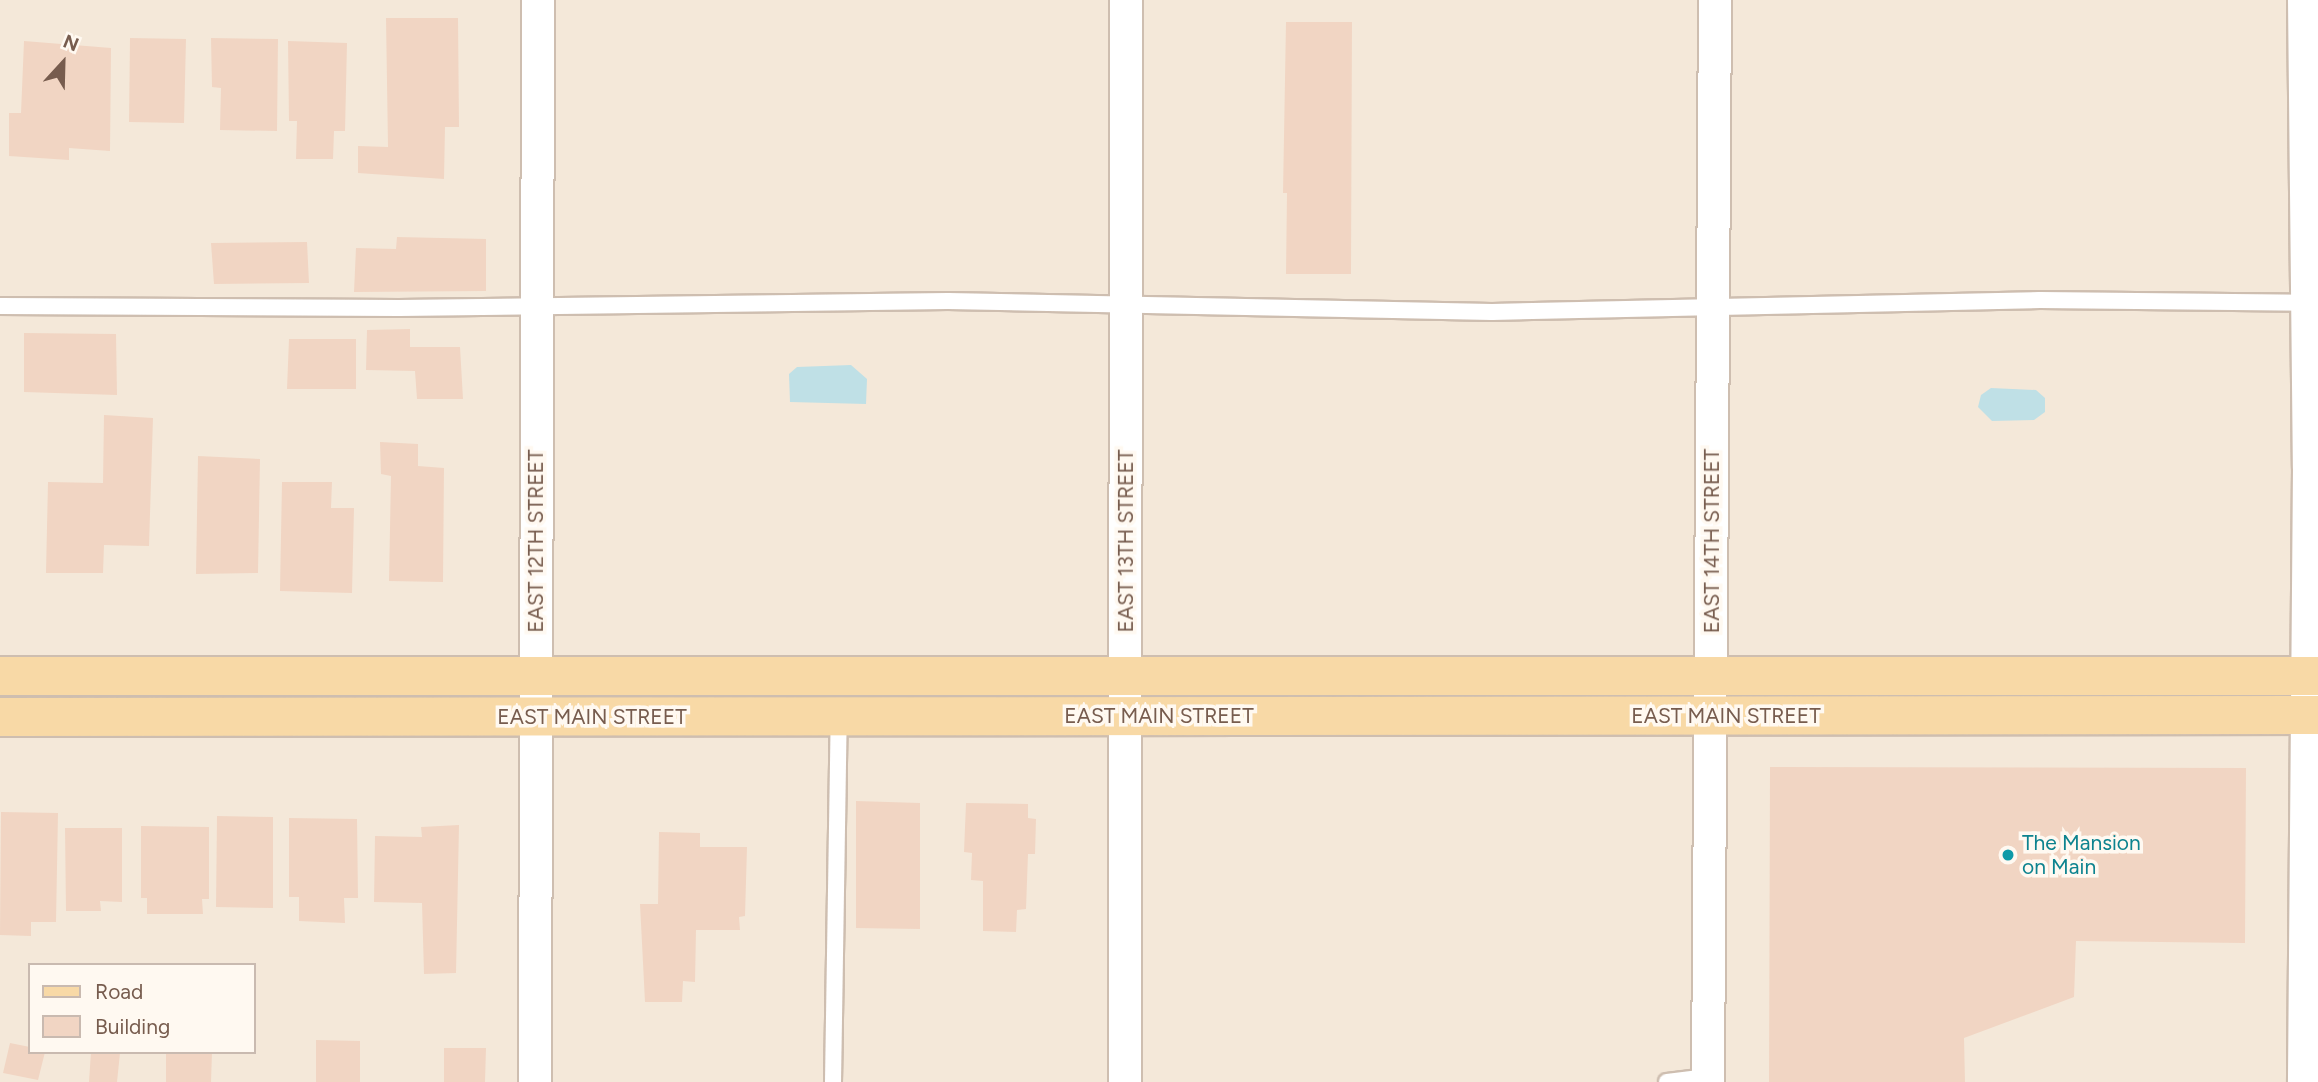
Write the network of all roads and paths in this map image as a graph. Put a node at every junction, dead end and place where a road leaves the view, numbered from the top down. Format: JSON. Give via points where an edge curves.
{"nodes":[{"id":1,"x":538,"y":0,"type":"edge"},
{"id":2,"x":1126,"y":0,"type":"edge"},
{"id":3,"x":1715,"y":0,"type":"edge"},
{"id":4,"x":2304,"y":0,"type":"edge"},
{"id":5,"x":2311,"y":226,"type":"edge"},
{"id":6,"x":2305,"y":303,"type":"junction"},
{"id":7,"x":1126,"y":304,"type":"junction"},
{"id":8,"x":0,"y":306,"type":"edge"},
{"id":9,"x":537,"y":306,"type":"junction"},
{"id":10,"x":1714,"y":307,"type":"junction"},
{"id":11,"x":0,"y":676,"type":"edge"},
{"id":12,"x":536,"y":676,"type":"junction"},
{"id":13,"x":1126,"y":676,"type":"junction"},
{"id":14,"x":1711,"y":676,"type":"junction"},
{"id":15,"x":2312,"y":676,"type":"edge"},
{"id":16,"x":2312,"y":715,"type":"edge"},
{"id":17,"x":1125,"y":716,"type":"junction"},
{"id":18,"x":1710,"y":716,"type":"junction"},
{"id":19,"x":0,"y":717,"type":"edge"},
{"id":20,"x":534,"y":717,"type":"junction"},
{"id":21,"x":839,"y":717,"type":"junction"},
{"id":22,"x":1708,"y":1079,"type":"edge"},
{"id":23,"x":535,"y":1082,"type":"edge"},
{"id":24,"x":833,"y":1082,"type":"edge"},
{"id":25,"x":1125,"y":1082,"type":"edge"},
{"id":26,"x":1667,"y":1082,"type":"edge"},
{"id":27,"x":2304,"y":1082,"type":"edge"}],
"edges":[{"from":1,"to":9,"type":"street","name":"EAST 12TH STREET"},
{"from":2,"to":7,"type":"street","name":"EAST 13TH STREET"},
{"from":3,"to":10,"type":"street","name":"EAST 14TH STREET"},
{"from":4,"to":5,"type":"street"},
{"from":5,"to":6,"type":"street"},
{"from":6,"to":10,"type":"lane","via":[[2040,300]]},
{"from":6,"to":15,"type":"street"},
{"from":7,"to":9,"type":"lane","via":[[948,301]]},
{"from":7,"to":10,"type":"lane","via":[[1492,312]]},
{"from":7,"to":13,"type":"street","name":"EAST 13TH STREET"},
{"from":8,"to":9,"type":"lane"},
{"from":9,"to":12,"type":"street","name":"EAST 12TH STREET"},
{"from":10,"to":14,"type":"street","name":"EAST 14TH STREET"},
{"from":11,"to":12,"type":"main road","name":"EAST MAIN STREET"},
{"from":12,"to":13,"type":"main road","name":"EAST MAIN STREET"},
{"from":12,"to":20,"type":"street","name":"EAST 12TH STREET"},
{"from":13,"to":14,"type":"main road","name":"EAST MAIN STREET"},
{"from":13,"to":17,"type":"street","name":"EAST 13TH STREET"},
{"from":14,"to":15,"type":"main road","name":"EAST MAIN STREET"},
{"from":14,"to":18,"type":"street","name":"EAST 14TH STREET"},
{"from":15,"to":16,"type":"street"},
{"from":16,"to":18,"type":"main road","name":"EAST MAIN STREET"},
{"from":16,"to":27,"type":"street"},
{"from":17,"to":18,"type":"main road","name":"EAST MAIN STREET"},
{"from":17,"to":21,"type":"main road","name":"EAST MAIN STREET"},
{"from":17,"to":25,"type":"street","name":"EAST 13TH STREET"},
{"from":18,"to":22,"type":"street","name":"EAST 14TH STREET"},
{"from":19,"to":20,"type":"main road","name":"EAST MAIN STREET"},
{"from":20,"to":21,"type":"main road","name":"EAST MAIN STREET"},
{"from":20,"to":23,"type":"street","name":"EAST 12TH STREET"},
{"from":21,"to":24,"type":"lane"},
{"from":22,"to":26,"type":"lane"}]}
